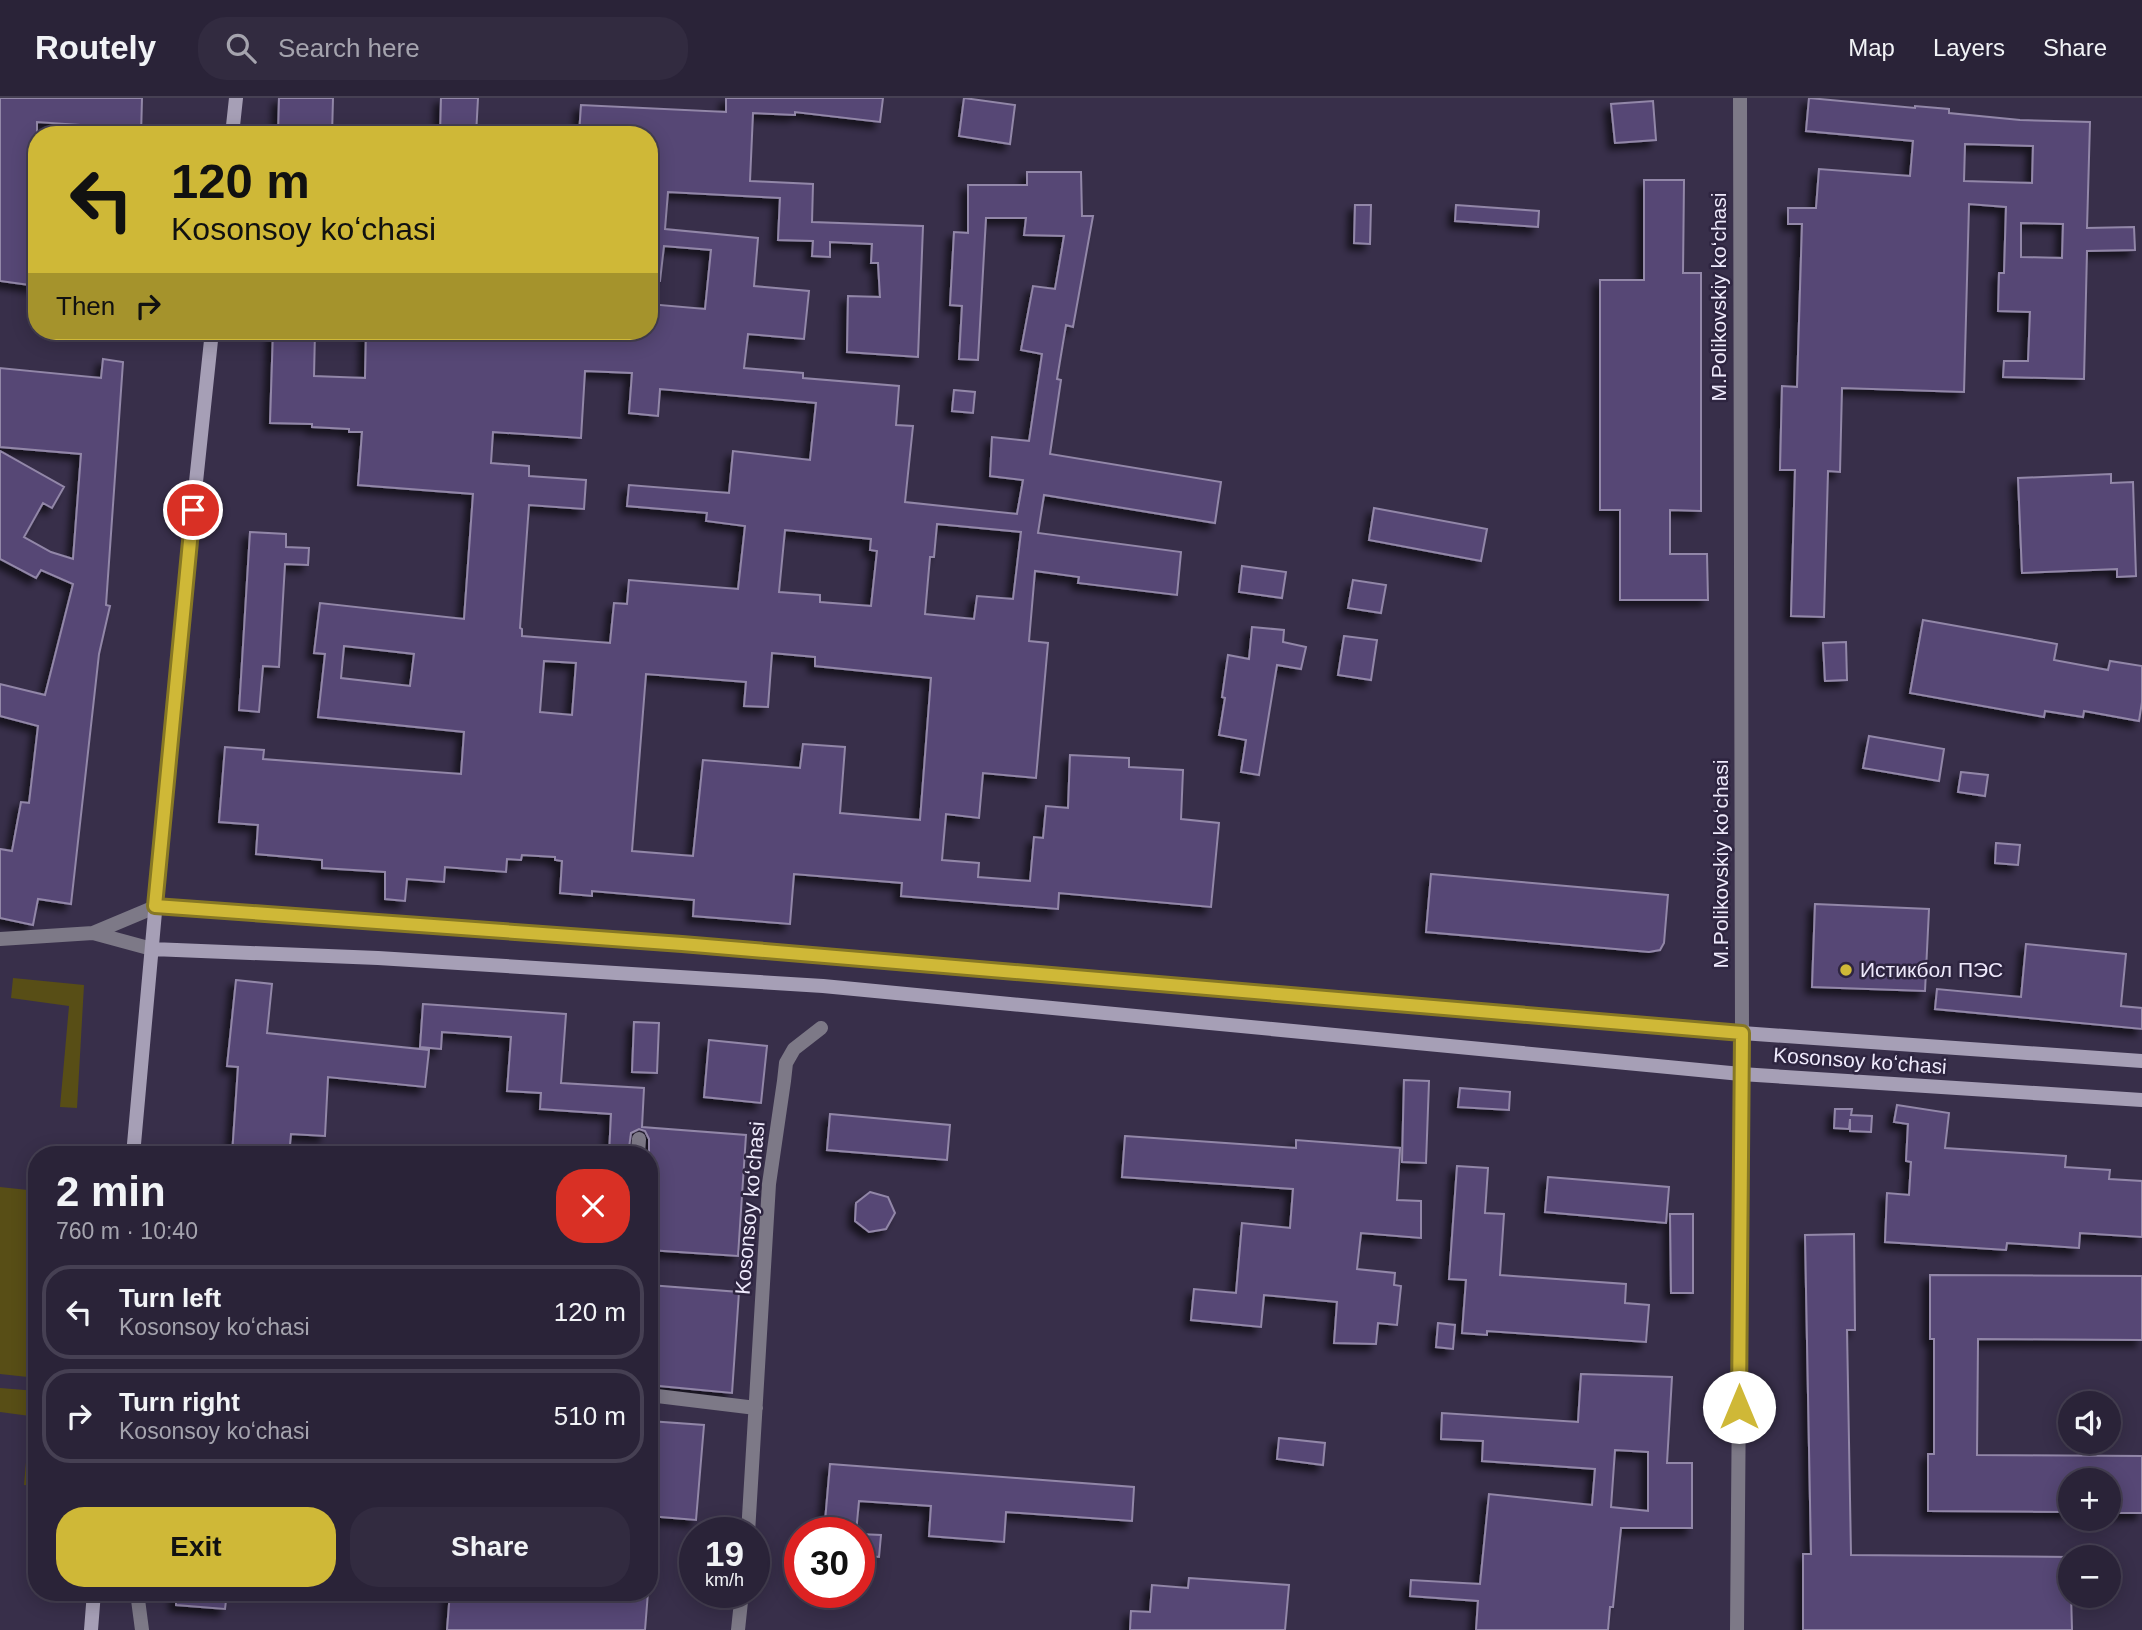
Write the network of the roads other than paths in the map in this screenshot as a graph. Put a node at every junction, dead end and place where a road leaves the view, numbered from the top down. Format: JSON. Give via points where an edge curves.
{"nodes":[{"id":1,"x":236,"y":98,"type":"edge"},
{"id":2,"x":1740,"y":98,"type":"edge"},
{"id":3,"x":233,"y":126,"type":"edge"},
{"id":4,"x":211,"y":340,"type":"edge"},
{"id":5,"x":155,"y":906,"type":"junction"},
{"id":6,"x":93,"y":933,"type":"junction"},
{"id":7,"x":0,"y":939,"type":"edge"},
{"id":8,"x":152,"y":949,"type":"junction"},
{"id":9,"x":821,"y":1028,"type":"dead end"},
{"id":10,"x":1742,"y":1033,"type":"junction"},
{"id":11,"x":2142,"y":1061,"type":"edge"},
{"id":12,"x":1741,"y":1074,"type":"junction"},
{"id":13,"x":2142,"y":1100,"type":"edge"},
{"id":14,"x":639,"y":1139,"type":"dead end"},
{"id":15,"x":134,"y":1146,"type":"edge"},
{"id":16,"x":639,"y":1146,"type":"edge"},
{"id":17,"x":658,"y":1396,"type":"edge"},
{"id":18,"x":756,"y":1408,"type":"junction"},
{"id":19,"x":749,"y":1517,"type":"edge"},
{"id":20,"x":93,"y":1601,"type":"edge"},
{"id":21,"x":138,"y":1601,"type":"edge"},
{"id":22,"x":740,"y":1608,"type":"edge"},
{"id":23,"x":91,"y":1630,"type":"edge"},
{"id":24,"x":142,"y":1630,"type":"edge"},
{"id":25,"x":738,"y":1630,"type":"edge"},
{"id":26,"x":1737,"y":1630,"type":"edge"}],
"edges":[{"from":1,"to":3,"type":"street"},
{"from":2,"to":10,"type":"street","name":"M.Polikovskiy koʻchasi"},
{"from":4,"to":5,"type":"street"},
{"from":5,"to":6,"type":"street"},
{"from":5,"to":8,"type":"street"},
{"from":5,"to":10,"type":"street","name":"Kosonsoy koʻchasi","via":[[696,945]]},
{"from":6,"to":7,"type":"street"},
{"from":6,"to":8,"type":"street"},
{"from":8,"to":12,"type":"street","name":"Kosonsoy koʻchasi","via":[[379,958],[823,986]]},
{"from":8,"to":15,"type":"street"},
{"from":9,"to":18,"type":"street","name":"Kosonsoy koʻchasi","via":[[794,1049],[786,1063],[769,1184]]},
{"from":10,"to":11,"type":"street","name":"Kosonsoy koʻchasi"},
{"from":10,"to":12,"type":"street","name":"M.Polikovskiy koʻchasi"},
{"from":12,"to":13,"type":"street","name":"Kosonsoy koʻchasi"},
{"from":12,"to":26,"type":"street","name":"M.Polikovskiy koʻchasi"},
{"from":14,"to":16,"type":"street"},
{"from":17,"to":18,"type":"street"},
{"from":18,"to":19,"type":"street","name":"Kosonsoy koʻchasi"},
{"from":20,"to":23,"type":"street"},
{"from":21,"to":24,"type":"street"},
{"from":22,"to":25,"type":"street"}]}
